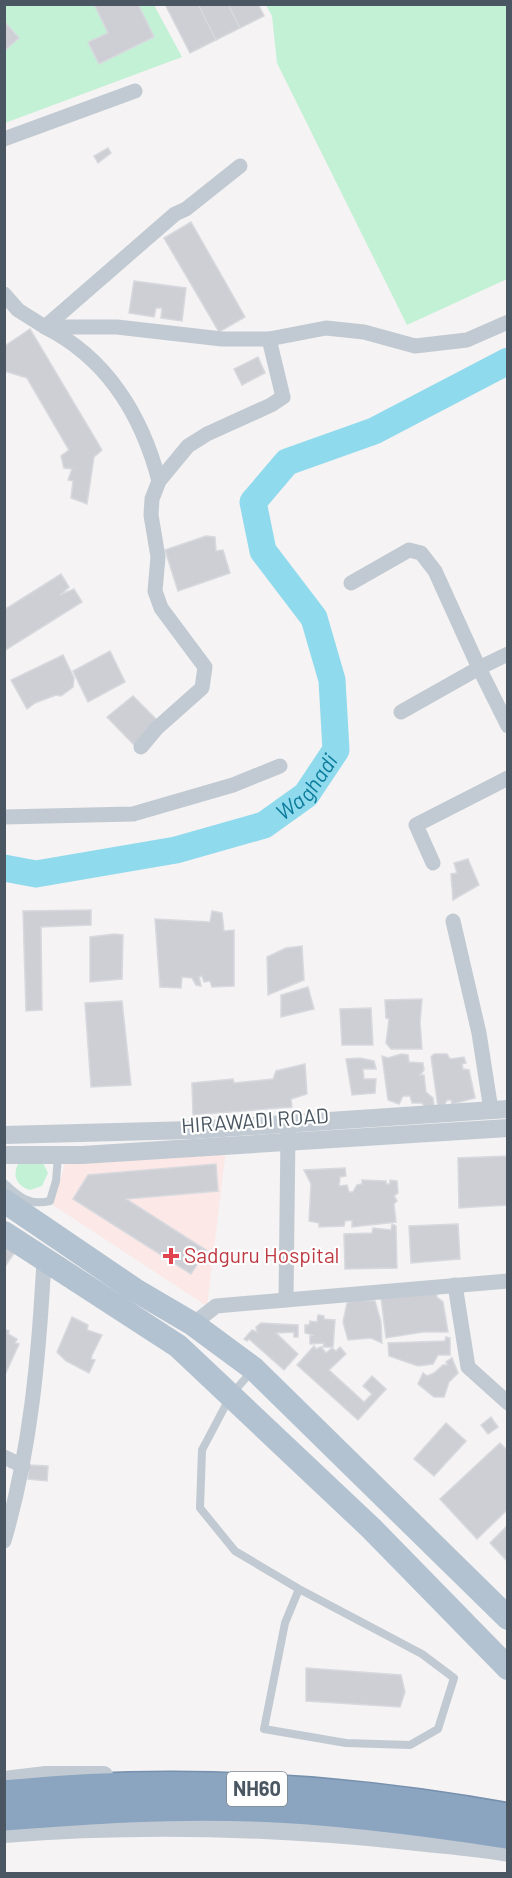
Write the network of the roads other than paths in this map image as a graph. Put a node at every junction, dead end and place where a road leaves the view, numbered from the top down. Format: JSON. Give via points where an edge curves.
{"nodes":[{"id":1,"x":135,"y":91,"type":"dead end"},
{"id":2,"x":4,"y":139,"type":"edge"},
{"id":3,"x":240,"y":166,"type":"dead end"},
{"id":4,"x":4,"y":294,"type":"edge"},
{"id":5,"x":507,"y":322,"type":"edge"},
{"id":6,"x":45,"y":327,"type":"junction"},
{"id":7,"x":269,"y":339,"type":"junction"},
{"id":8,"x":159,"y":482,"type":"junction"},
{"id":9,"x":351,"y":583,"type":"dead end"},
{"id":10,"x":507,"y":654,"type":"edge"},
{"id":11,"x":479,"y":668,"type":"junction"},
{"id":12,"x":400,"y":712,"type":"dead end"},
{"id":13,"x":507,"y":726,"type":"edge"},
{"id":14,"x":141,"y":747,"type":"dead end"},
{"id":15,"x":280,"y":766,"type":"dead end"},
{"id":16,"x":507,"y":778,"type":"edge"},
{"id":17,"x":4,"y":817,"type":"edge"},
{"id":18,"x":433,"y":863,"type":"dead end"},
{"id":19,"x":453,"y":921,"type":"dead end"},
{"id":20,"x":499,"y":1109,"type":"edge"},
{"id":21,"x":507,"y":1128,"type":"edge"},
{"id":22,"x":288,"y":1133,"type":"junction"},
{"id":23,"x":4,"y":1135,"type":"edge"},
{"id":24,"x":4,"y":1155,"type":"edge"},
{"id":25,"x":58,"y":1156,"type":"junction"},
{"id":26,"x":4,"y":1183,"type":"edge"},
{"id":27,"x":4,"y":1201,"type":"edge"},
{"id":28,"x":4,"y":1233,"type":"edge"},
{"id":29,"x":44,"y":1260,"type":"junction"},
{"id":30,"x":507,"y":1281,"type":"edge"},
{"id":31,"x":455,"y":1285,"type":"junction"},
{"id":32,"x":286,"y":1299,"type":"junction"},
{"id":33,"x":193,"y":1324,"type":"junction"},
{"id":34,"x":254,"y":1369,"type":"junction"},
{"id":35,"x":231,"y":1395,"type":"junction"},
{"id":36,"x":507,"y":1402,"type":"edge"},
{"id":37,"x":4,"y":1457,"type":"edge"},
{"id":38,"x":23,"y":1466,"type":"junction"},
{"id":39,"x":4,"y":1541,"type":"edge"},
{"id":40,"x":299,"y":1589,"type":"junction"},
{"id":41,"x":507,"y":1618,"type":"edge"},
{"id":42,"x":507,"y":1668,"type":"edge"},
{"id":43,"x":4,"y":1780,"type":"edge"},
{"id":44,"x":4,"y":1794,"type":"edge"},
{"id":45,"x":507,"y":1806,"type":"edge"},
{"id":46,"x":4,"y":1817,"type":"edge"},
{"id":47,"x":507,"y":1817,"type":"edge"},
{"id":48,"x":4,"y":1834,"type":"edge"},
{"id":49,"x":507,"y":1835,"type":"edge"},
{"id":50,"x":507,"y":1853,"type":"edge"}],
"edges":[{"from":1,"to":2,"type":"street"},
{"from":3,"to":6,"type":"street","via":[[175,214]]},
{"from":4,"to":6,"type":"street","via":[[18,310]]},
{"from":5,"to":7,"type":"street","via":[[467,340],[415,346],[364,332],[326,328]]},
{"from":6,"to":7,"type":"street","via":[[117,327],[222,339]]},
{"from":6,"to":8,"type":"street","via":[[69,339],[113,383],[137,417],[150,446]]},
{"from":7,"to":8,"type":"street","via":[[283,397],[198,439]]},
{"from":8,"to":14,"type":"street","via":[[151,515],[158,557],[155,591],[161,608],[205,667],[202,688]]},
{"from":9,"to":11,"type":"street","via":[[409,550],[421,553],[435,572]]},
{"from":10,"to":11,"type":"street"},
{"from":11,"to":12,"type":"street"},
{"from":11,"to":13,"type":"street"},
{"from":15,"to":17,"type":"street","via":[[234,785],[133,814]]},
{"from":16,"to":18,"type":"street","via":[[416,825]]},
{"from":19,"to":20,"type":"street"},
{"from":20,"to":22,"type":"street"},
{"from":21,"to":22,"type":"street","name":"HIRAWADI ROAD"},
{"from":22,"to":23,"type":"street","via":[[193,1130]]},
{"from":22,"to":25,"type":"street","name":"HIRAWADI ROAD"},
{"from":22,"to":32,"type":"street"},
{"from":24,"to":25,"type":"street","name":"HIRAWADI ROAD"},
{"from":25,"to":26,"type":"lane","via":[[50,1201],[37,1205],[21,1198]]},
{"from":27,"to":33,"type":"main road","via":[[135,1290]]},
{"from":28,"to":29,"type":"main road"},
{"from":29,"to":35,"type":"main road","via":[[178,1346]]},
{"from":29,"to":38,"type":"street","via":[[39,1344]]},
{"from":30,"to":31,"type":"street"},
{"from":31,"to":32,"type":"street"},
{"from":31,"to":36,"type":"street","via":[[468,1367]]},
{"from":32,"to":33,"type":"street","via":[[216,1306]]},
{"from":33,"to":34,"type":"main road"},
{"from":34,"to":35,"type":"lane"},
{"from":34,"to":41,"type":"main road"},
{"from":35,"to":40,"type":"lane","via":[[202,1450],[200,1508],[235,1551]]},
{"from":35,"to":42,"type":"main road","via":[[372,1529]]},
{"from":37,"to":38,"type":"street"},
{"from":38,"to":39,"type":"street"},
{"from":40,"to":40,"type":"lane","via":[[422,1654],[454,1678],[438,1729],[411,1745],[346,1743],[264,1729],[285,1623]]},
{"from":43,"to":45,"type":"street","via":[[46,1775],[183,1775],[327,1781]]},
{"from":44,"to":47,"type":"highway","number":"NH60","via":[[85,1788],[333,1793]]},
{"from":46,"to":49,"type":"highway","number":"NH60","via":[[119,1809],[251,1808],[412,1820]]},
{"from":48,"to":50,"type":"street","via":[[76,1828],[312,1832]]}]}
